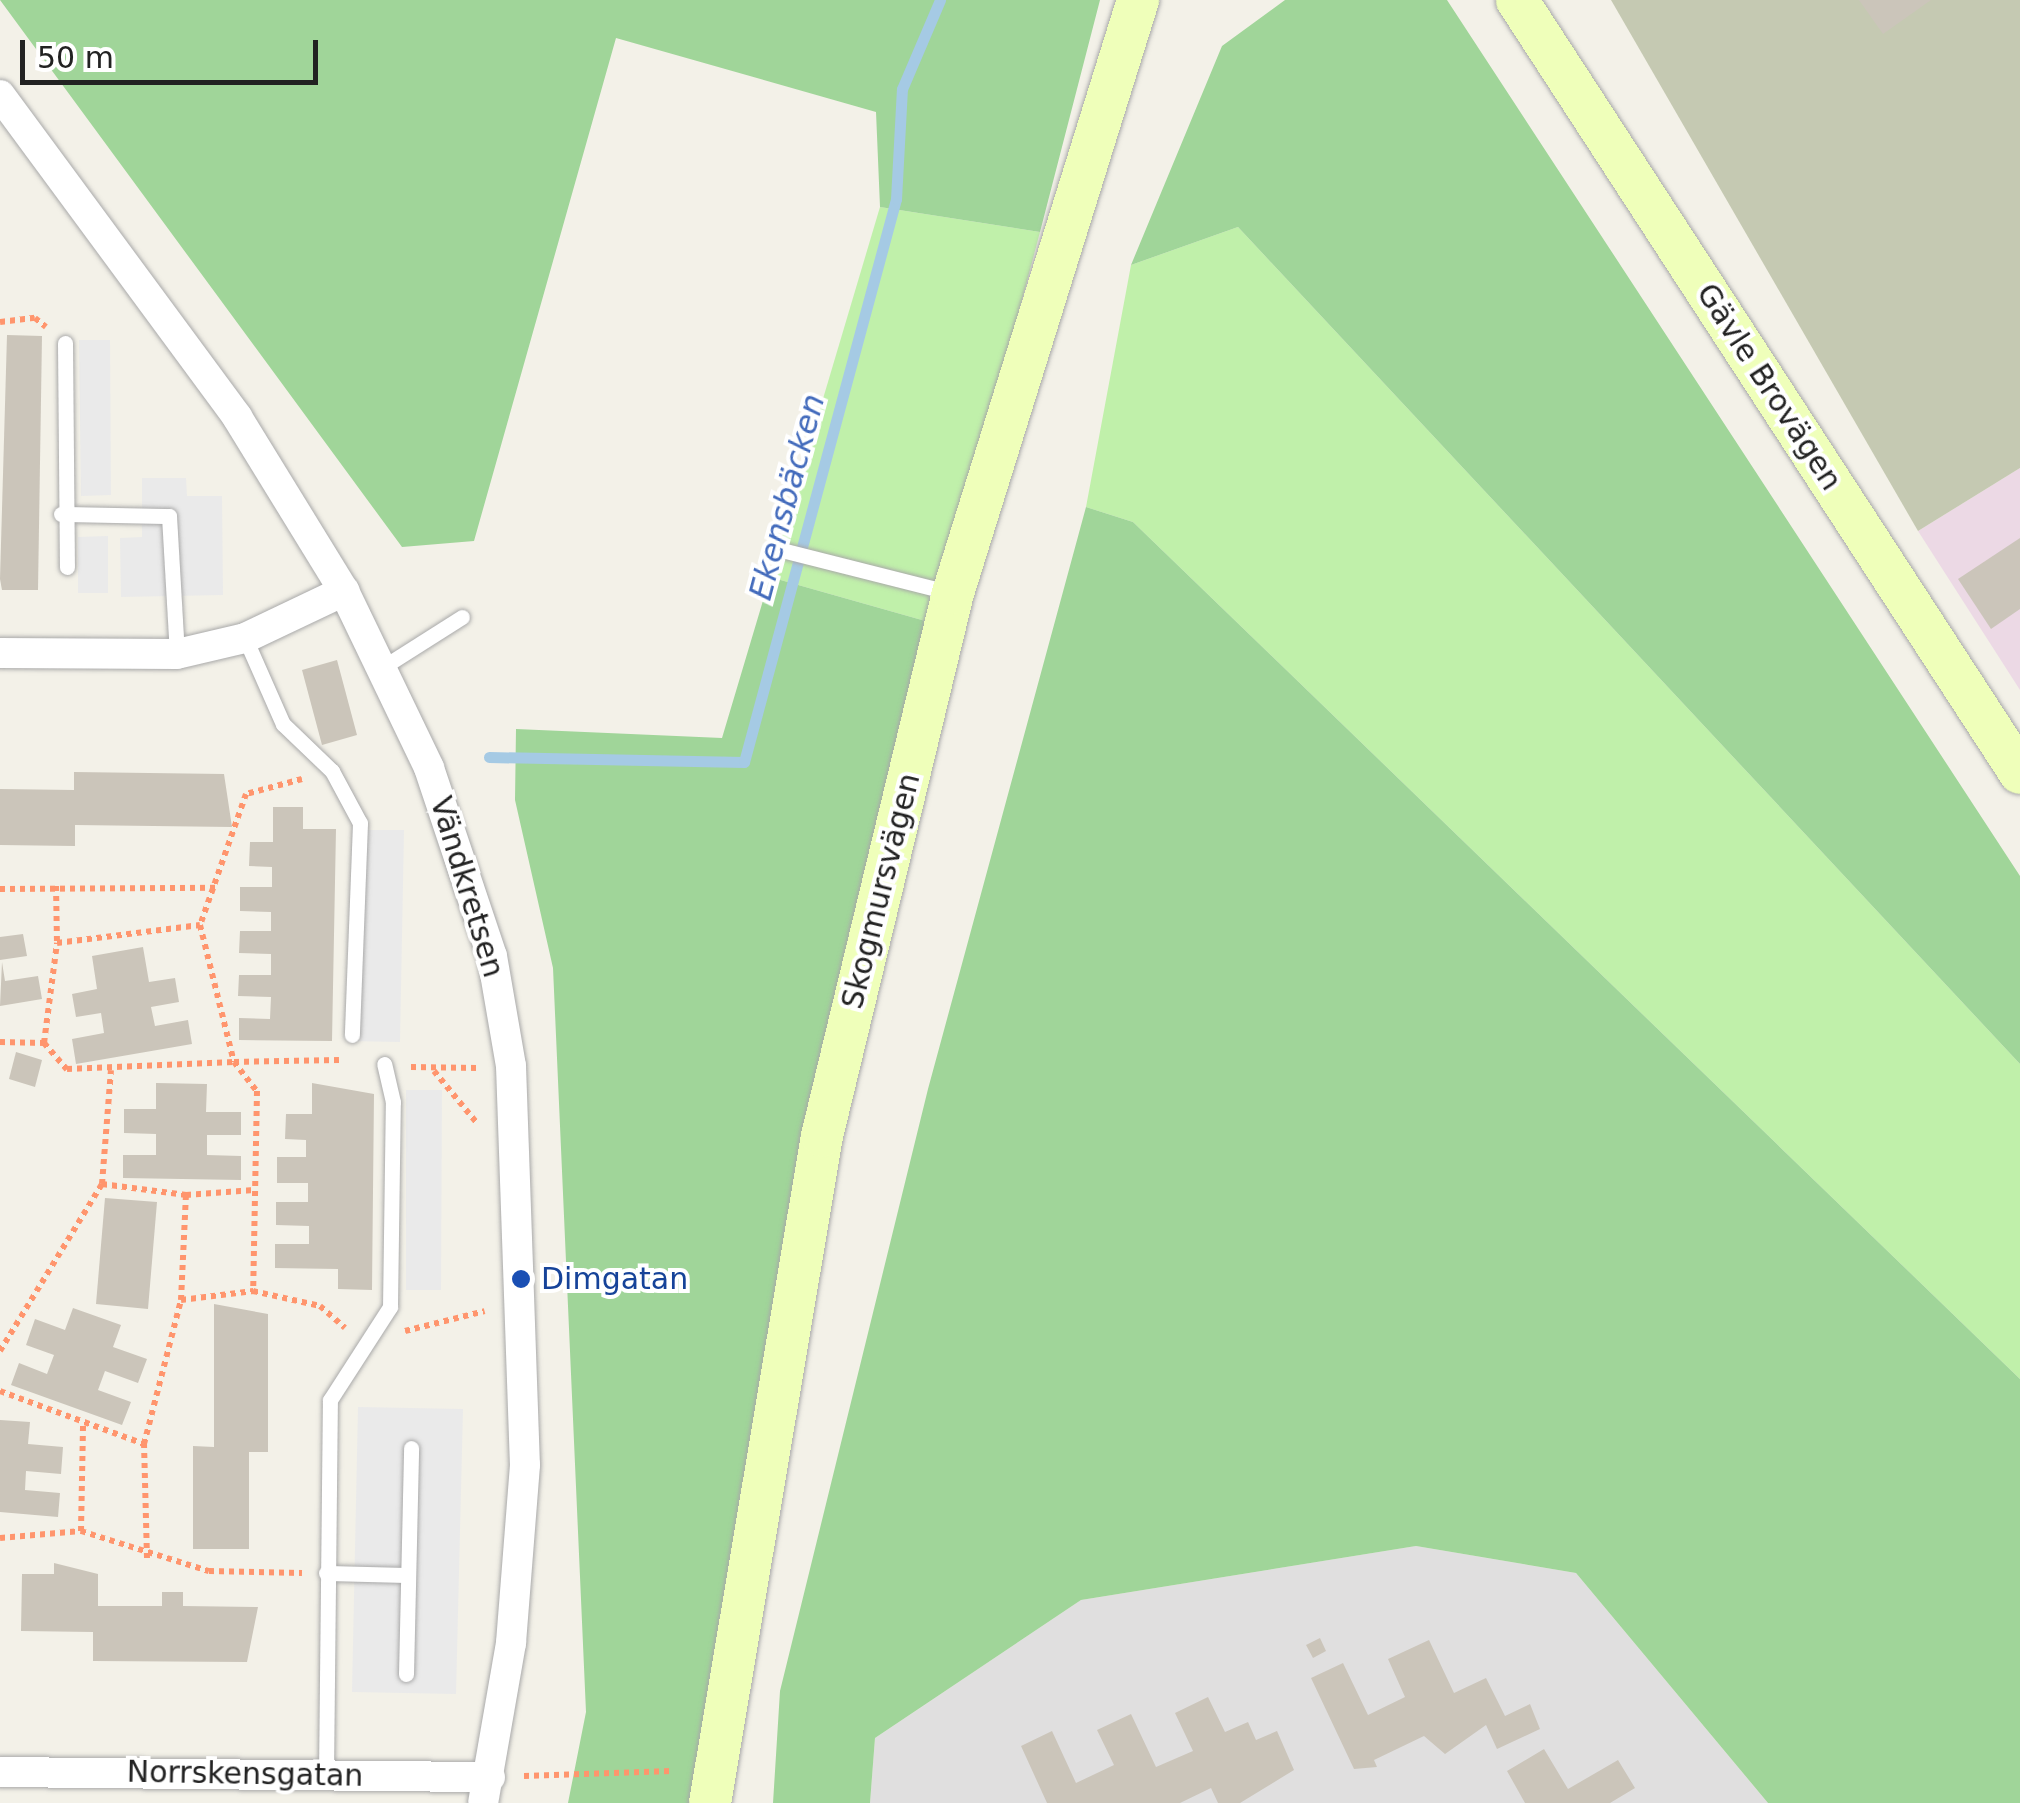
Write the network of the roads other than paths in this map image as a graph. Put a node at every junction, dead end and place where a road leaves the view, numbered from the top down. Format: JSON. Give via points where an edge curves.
{"nodes":[{"id":1,"x":1138,"y":0,"type":"edge"},
{"id":2,"x":1517,"y":0,"type":"edge"},
{"id":3,"x":0,"y":95,"type":"edge"},
{"id":4,"x":65,"y":342,"type":"road end"},
{"id":5,"x":61,"y":514,"type":"junction"},
{"id":6,"x":778,"y":549,"type":"dead end"},
{"id":7,"x":67,"y":567,"type":"dead end"},
{"id":8,"x":344,"y":591,"type":"junction"},
{"id":9,"x":953,"y":593,"type":"junction"},
{"id":10,"x":462,"y":616,"type":"dead end"},
{"id":11,"x":245,"y":638,"type":"junction"},
{"id":12,"x":0,"y":653,"type":"edge"},
{"id":13,"x":177,"y":654,"type":"junction"},
{"id":14,"x":380,"y":669,"type":"junction"},
{"id":15,"x":2020,"y":773,"type":"edge"},
{"id":16,"x":352,"y":1036,"type":"dead end"},
{"id":17,"x":384,"y":1064,"type":"road end"},
{"id":18,"x":411,"y":1448,"type":"dead end"},
{"id":19,"x":326,"y":1573,"type":"junction"},
{"id":20,"x":408,"y":1575,"type":"junction"},
{"id":21,"x":406,"y":1674,"type":"dead end"},
{"id":22,"x":0,"y":1772,"type":"edge"},
{"id":23,"x":326,"y":1775,"type":"junction"},
{"id":24,"x":487,"y":1790,"type":"edge"},
{"id":25,"x":710,"y":1803,"type":"edge"}],
"edges":[{"from":1,"to":9,"type":"street","name":"Skogmursvägen"},
{"from":2,"to":15,"type":"street","name":"Gävle Brovägen"},
{"from":3,"to":8,"type":"street","name":"Vändkretsen","via":[[237,417]]},
{"from":4,"to":5,"type":"lane"},
{"from":5,"to":7,"type":"lane"},
{"from":5,"to":13,"type":"lane","via":[[169,516]]},
{"from":6,"to":9,"type":"lane"},
{"from":8,"to":11,"type":"street"},
{"from":8,"to":14,"type":"street","name":"Vändkretsen"},
{"from":9,"to":25,"type":"street","name":"Skogmursvägen","via":[[822,1136]]},
{"from":10,"to":14,"type":"lane"},
{"from":11,"to":13,"type":"street"},
{"from":11,"to":16,"type":"lane","via":[[283,724],[332,771],[360,823]]},
{"from":12,"to":13,"type":"street"},
{"from":14,"to":24,"type":"street","name":"Vändkretsen","via":[[466,868],[512,1066],[526,1465]]},
{"from":17,"to":19,"type":"lane","via":[[393,1102],[390,1307],[330,1400]]},
{"from":18,"to":20,"type":"lane"},
{"from":19,"to":20,"type":"lane"},
{"from":19,"to":23,"type":"lane"},
{"from":20,"to":21,"type":"lane"},
{"from":22,"to":23,"type":"street","name":"Norrskensgatan"},
{"from":23,"to":24,"type":"street","name":"Norrskensgatan"}]}
